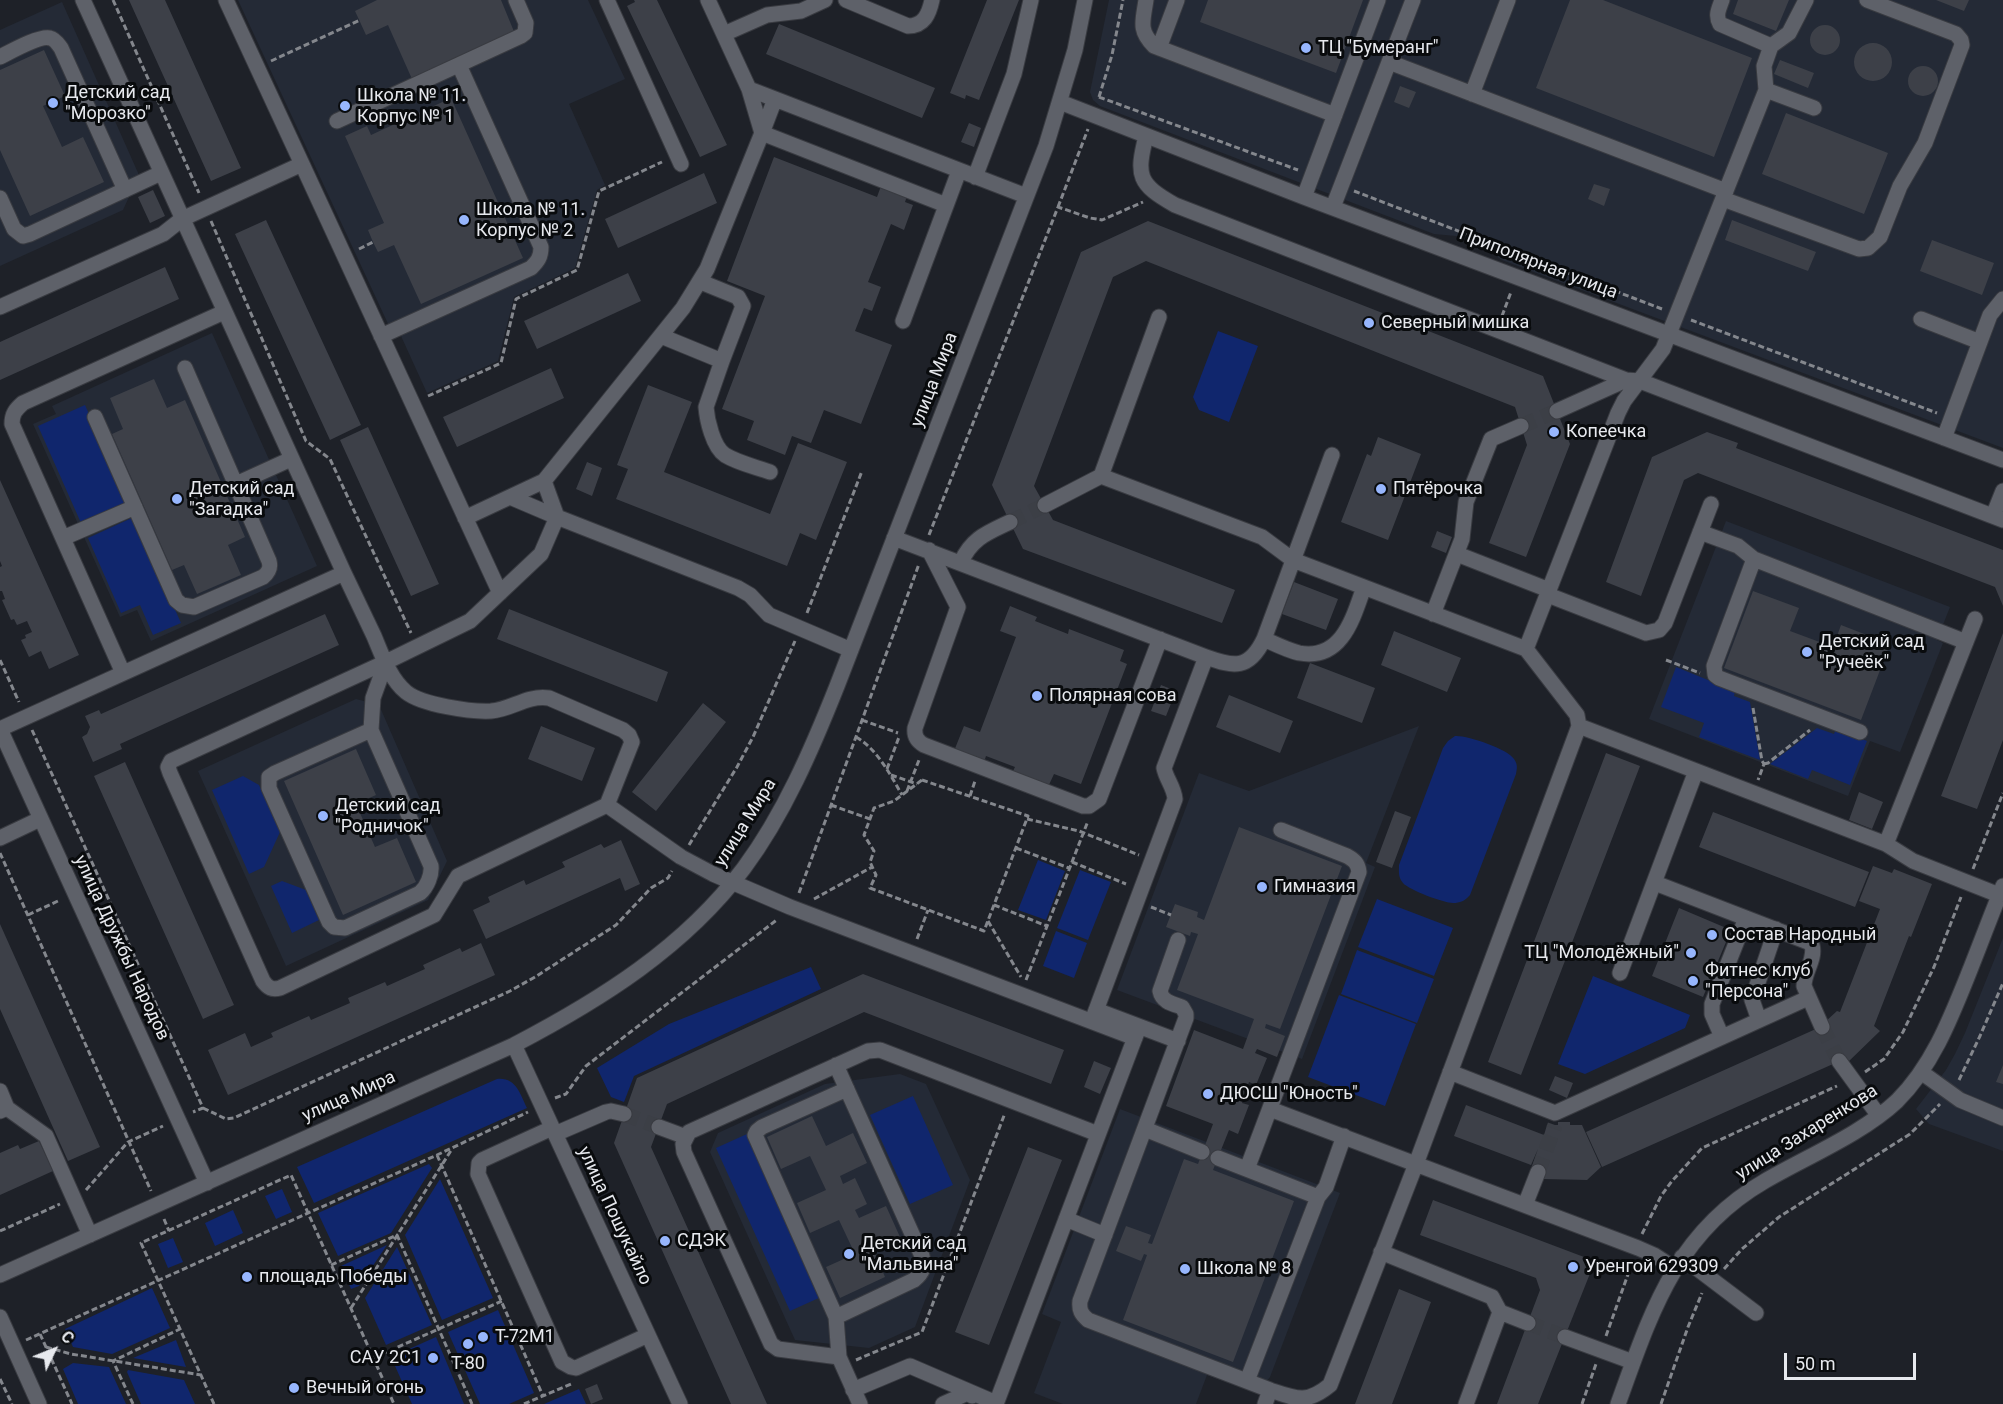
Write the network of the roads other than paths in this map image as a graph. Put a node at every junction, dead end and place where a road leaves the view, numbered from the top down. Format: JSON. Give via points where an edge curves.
{"nodes":[{"id":1,"x":83,"y":0,"type":"edge"},
{"id":2,"x":226,"y":0,"type":"edge"},
{"id":3,"x":516,"y":0,"type":"edge"},
{"id":4,"x":607,"y":0,"type":"edge"},
{"id":5,"x":708,"y":0,"type":"edge"},
{"id":6,"x":825,"y":0,"type":"edge"},
{"id":7,"x":846,"y":0,"type":"edge"},
{"id":8,"x":932,"y":0,"type":"edge"},
{"id":9,"x":1032,"y":0,"type":"edge"},
{"id":10,"x":1085,"y":0,"type":"edge"},
{"id":11,"x":1146,"y":0,"type":"edge"},
{"id":12,"x":1177,"y":0,"type":"edge"},
{"id":13,"x":1378,"y":0,"type":"edge"},
{"id":14,"x":1413,"y":0,"type":"edge"},
{"id":15,"x":1508,"y":0,"type":"edge"},
{"id":16,"x":1722,"y":0,"type":"edge"},
{"id":17,"x":1806,"y":0,"type":"edge"},
{"id":18,"x":1867,"y":0,"type":"edge"},
{"id":19,"x":724,"y":34,"type":"junction"},
{"id":20,"x":1771,"y":46,"type":"junction"},
{"id":21,"x":1159,"y":48,"type":"junction"},
{"id":22,"x":0,"y":57,"type":"edge"},
{"id":23,"x":1389,"y":62,"type":"junction"},
{"id":24,"x":459,"y":65,"type":"junction"},
{"id":25,"x":749,"y":89,"type":"junction"},
{"id":26,"x":1766,"y":90,"type":"junction"},
{"id":27,"x":1472,"y":94,"type":"junction"},
{"id":28,"x":775,"y":99,"type":"junction"},
{"id":29,"x":1060,"y":102,"type":"junction"},
{"id":30,"x":1814,"y":108,"type":"dead end"},
{"id":31,"x":1335,"y":115,"type":"junction"},
{"id":32,"x":337,"y":121,"type":"dead end"},
{"id":33,"x":762,"y":134,"type":"junction"},
{"id":34,"x":1146,"y":136,"type":"junction"},
{"id":35,"x":679,"y":160,"type":"road end"},
{"id":36,"x":302,"y":164,"type":"junction"},
{"id":37,"x":959,"y":171,"type":"junction"},
{"id":38,"x":161,"y":173,"type":"junction"},
{"id":39,"x":975,"y":177,"type":"junction"},
{"id":40,"x":125,"y":190,"type":"junction"},
{"id":41,"x":1725,"y":195,"type":"junction"},
{"id":42,"x":1026,"y":196,"type":"junction"},
{"id":43,"x":1304,"y":196,"type":"junction"},
{"id":44,"x":0,"y":198,"type":"edge"},
{"id":45,"x":946,"y":205,"type":"junction"},
{"id":46,"x":1333,"y":207,"type":"junction"},
{"id":47,"x":182,"y":219,"type":"junction"},
{"id":48,"x":701,"y":282,"type":"junction"},
{"id":49,"x":2003,"y":299,"type":"edge"},
{"id":50,"x":0,"y":307,"type":"edge"},
{"id":51,"x":224,"y":312,"type":"junction"},
{"id":52,"x":1159,"y":317,"type":"dead end"},
{"id":53,"x":1921,"y":319,"type":"dead end"},
{"id":54,"x":903,"y":321,"type":"dead end"},
{"id":55,"x":1670,"y":335,"type":"junction"},
{"id":56,"x":381,"y":336,"type":"junction"},
{"id":57,"x":661,"y":336,"type":"junction"},
{"id":58,"x":1980,"y":342,"type":"junction"},
{"id":59,"x":722,"y":361,"type":"junction"},
{"id":60,"x":185,"y":368,"type":"dead end"},
{"id":61,"x":1633,"y":381,"type":"junction"},
{"id":62,"x":1557,"y":411,"type":"tunnel mouth"},
{"id":63,"x":95,"y":417,"type":"dead end"},
{"id":64,"x":1521,"y":426,"type":"tunnel mouth"},
{"id":65,"x":1944,"y":438,"type":"junction"},
{"id":66,"x":1332,"y":455,"type":"dead end"},
{"id":67,"x":291,"y":459,"type":"junction"},
{"id":68,"x":2003,"y":460,"type":"edge"},
{"id":69,"x":770,"y":472,"type":"dead end"},
{"id":70,"x":1101,"y":476,"type":"junction"},
{"id":71,"x":544,"y":481,"type":"junction"},
{"id":72,"x":236,"y":484,"type":"junction"},
{"id":73,"x":2003,"y":491,"type":"edge"},
{"id":74,"x":510,"y":497,"type":"junction"},
{"id":75,"x":1711,"y":504,"type":"dead end"},
{"id":76,"x":1045,"y":505,"type":"tunnel mouth"},
{"id":77,"x":135,"y":507,"type":"junction"},
{"id":78,"x":557,"y":517,"type":"junction"},
{"id":79,"x":465,"y":518,"type":"junction"},
{"id":80,"x":1998,"y":518,"type":"edge"},
{"id":81,"x":1010,"y":522,"type":"tunnel mouth"},
{"id":82,"x":1700,"y":532,"type":"junction"},
{"id":83,"x":63,"y":538,"type":"junction"},
{"id":84,"x":894,"y":538,"type":"junction"},
{"id":85,"x":927,"y":550,"type":"junction"},
{"id":86,"x":1457,"y":554,"type":"junction"},
{"id":87,"x":1754,"y":559,"type":"junction"},
{"id":88,"x":1293,"y":560,"type":"junction"},
{"id":89,"x":961,"y":562,"type":"junction"},
{"id":90,"x":344,"y":573,"type":"junction"},
{"id":91,"x":1364,"y":587,"type":"junction"},
{"id":92,"x":500,"y":593,"type":"junction"},
{"id":93,"x":1549,"y":593,"type":"junction"},
{"id":94,"x":1433,"y":614,"type":"junction"},
{"id":95,"x":1975,"y":619,"type":"dead end"},
{"id":96,"x":1160,"y":639,"type":"junction"},
{"id":97,"x":1264,"y":639,"type":"junction"},
{"id":98,"x":1966,"y":642,"type":"junction"},
{"id":99,"x":1526,"y":649,"type":"junction"},
{"id":100,"x":851,"y":650,"type":"junction"},
{"id":101,"x":1206,"y":657,"type":"junction"},
{"id":102,"x":386,"y":662,"type":"junction"},
{"id":103,"x":123,"y":673,"type":"junction"},
{"id":104,"x":1579,"y":726,"type":"junction"},
{"id":105,"x":0,"y":729,"type":"edge"},
{"id":106,"x":370,"y":730,"type":"junction"},
{"id":107,"x":1860,"y":732,"type":"dead end"},
{"id":108,"x":1696,"y":771,"type":"junction"},
{"id":109,"x":607,"y":805,"type":"junction"},
{"id":110,"x":40,"y":819,"type":"junction"},
{"id":111,"x":1281,"y":830,"type":"dead end"},
{"id":112,"x":0,"y":838,"type":"edge"},
{"id":113,"x":1886,"y":844,"type":"junction"},
{"id":114,"x":732,"y":883,"type":"junction"},
{"id":115,"x":1655,"y":883,"type":"junction"},
{"id":116,"x":2001,"y":890,"type":"edge"},
{"id":117,"x":1746,"y":918,"type":"junction"},
{"id":118,"x":1776,"y":929,"type":"junction"},
{"id":119,"x":1178,"y":940,"type":"dead end"},
{"id":120,"x":1620,"y":973,"type":"dead end"},
{"id":121,"x":1808,"y":998,"type":"junction"},
{"id":122,"x":1094,"y":1016,"type":"junction"},
{"id":123,"x":1760,"y":1020,"type":"junction"},
{"id":124,"x":1822,"y":1027,"type":"tunnel mouth"},
{"id":125,"x":1137,"y":1032,"type":"junction"},
{"id":126,"x":1722,"y":1037,"type":"junction"},
{"id":127,"x":1178,"y":1041,"type":"junction"},
{"id":128,"x":513,"y":1045,"type":"junction"},
{"id":129,"x":1839,"y":1061,"type":"tunnel mouth"},
{"id":130,"x":836,"y":1065,"type":"junction"},
{"id":131,"x":1450,"y":1072,"type":"junction"},
{"id":132,"x":1921,"y":1072,"type":"junction"},
{"id":133,"x":847,"y":1089,"type":"junction"},
{"id":134,"x":0,"y":1091,"type":"edge"},
{"id":135,"x":4,"y":1109,"type":"edge"},
{"id":136,"x":1270,"y":1109,"type":"junction"},
{"id":137,"x":624,"y":1114,"type":"tunnel mouth"},
{"id":138,"x":1879,"y":1116,"type":"junction"},
{"id":139,"x":2003,"y":1118,"type":"edge"},
{"id":140,"x":658,"y":1127,"type":"tunnel mouth"},
{"id":141,"x":1145,"y":1129,"type":"junction"},
{"id":142,"x":554,"y":1131,"type":"junction"},
{"id":143,"x":1098,"y":1134,"type":"junction"},
{"id":144,"x":1344,"y":1136,"type":"junction"},
{"id":145,"x":686,"y":1137,"type":"junction"},
{"id":146,"x":1202,"y":1152,"type":"dead end"},
{"id":147,"x":1218,"y":1158,"type":"dead end"},
{"id":148,"x":1416,"y":1164,"type":"junction"},
{"id":149,"x":1247,"y":1169,"type":"junction"},
{"id":150,"x":1538,"y":1172,"type":"tunnel mouth"},
{"id":151,"x":207,"y":1183,"type":"junction"},
{"id":152,"x":1318,"y":1197,"type":"junction"},
{"id":153,"x":1525,"y":1205,"type":"junction"},
{"id":154,"x":1066,"y":1220,"type":"junction"},
{"id":155,"x":1105,"y":1234,"type":"junction"},
{"id":156,"x":90,"y":1235,"type":"junction"},
{"id":157,"x":1381,"y":1252,"type":"junction"},
{"id":158,"x":1678,"y":1263,"type":"junction"},
{"id":159,"x":0,"y":1275,"type":"edge"},
{"id":160,"x":1500,"y":1312,"type":"junction"},
{"id":161,"x":1756,"y":1313,"type":"dead end"},
{"id":162,"x":0,"y":1317,"type":"edge"},
{"id":163,"x":836,"y":1317,"type":"junction"},
{"id":164,"x":1528,"y":1323,"type":"tunnel mouth"},
{"id":165,"x":648,"y":1335,"type":"junction"},
{"id":166,"x":1566,"y":1337,"type":"tunnel mouth"},
{"id":167,"x":841,"y":1361,"type":"junction"},
{"id":168,"x":1633,"y":1362,"type":"junction"},
{"id":169,"x":1247,"y":1381,"type":"junction"},
{"id":170,"x":853,"y":1390,"type":"junction"},
{"id":171,"x":1268,"y":1397,"type":"edge"},
{"id":172,"x":973,"y":1398,"type":"edge"},
{"id":173,"x":996,"y":1403,"type":"edge"},
{"id":174,"x":39,"y":1404,"type":"edge"},
{"id":175,"x":680,"y":1404,"type":"edge"},
{"id":176,"x":860,"y":1404,"type":"edge"},
{"id":177,"x":943,"y":1404,"type":"edge"},
{"id":178,"x":1466,"y":1404,"type":"edge"},
{"id":179,"x":1618,"y":1404,"type":"edge"}],
"edges":[{"from":1,"to":38,"type":"street"},
{"from":2,"to":36,"type":"street"},
{"from":3,"to":24,"type":"street","via":[[526,23],[525,33]]},
{"from":4,"to":35,"type":"street"},
{"from":5,"to":19,"type":"street"},
{"from":6,"to":19,"type":"street","via":[[801,11],[767,15]]},
{"from":7,"to":8,"type":"street","via":[[916,26],[926,18]]},
{"from":9,"to":39,"type":"street","via":[[1014,74]]},
{"from":10,"to":29,"type":"street","name":"улица Мира"},
{"from":11,"to":21,"type":"street","via":[[1142,26],[1147,39]]},
{"from":12,"to":21,"type":"street"},
{"from":13,"to":31,"type":"street"},
{"from":14,"to":23,"type":"street"},
{"from":15,"to":27,"type":"street"},
{"from":16,"to":20,"type":"street","via":[[1717,14],[1720,24]]},
{"from":17,"to":20,"type":"street","via":[[1789,33]]},
{"from":18,"to":41,"type":"street","via":[[1956,34],[1962,45],[1925,143],[1900,186],[1880,237],[1868,248],[1859,249]]},
{"from":19,"to":25,"type":"street"},
{"from":20,"to":26,"type":"street","via":[[1764,66]]},
{"from":21,"to":31,"type":"street"},
{"from":22,"to":40,"type":"street","via":[[41,38],[49,37],[56,42]]},
{"from":23,"to":27,"type":"street"},
{"from":23,"to":46,"type":"street"},
{"from":24,"to":32,"type":"street"},
{"from":24,"to":56,"type":"street","via":[[541,247],[541,255],[531,268]]},
{"from":25,"to":28,"type":"street"},
{"from":25,"to":33,"type":"street"},
{"from":26,"to":30,"type":"street"},
{"from":26,"to":41,"type":"street"},
{"from":27,"to":41,"type":"street"},
{"from":28,"to":33,"type":"street"},
{"from":28,"to":37,"type":"street"},
{"from":29,"to":34,"type":"street","name":"Приполярная улица"},
{"from":29,"to":42,"type":"street","name":"улица Мира"},
{"from":31,"to":43,"type":"street"},
{"from":33,"to":45,"type":"street"},
{"from":33,"to":48,"type":"street"},
{"from":34,"to":43,"type":"street","name":"Приполярная улица"},
{"from":34,"to":61,"type":"street","via":[[1140,169],[1143,180],[1158,195]]},
{"from":36,"to":47,"type":"street"},
{"from":36,"to":56,"type":"street"},
{"from":37,"to":39,"type":"street"},
{"from":37,"to":45,"type":"street"},
{"from":38,"to":40,"type":"street"},
{"from":38,"to":47,"type":"street"},
{"from":39,"to":42,"type":"street"},
{"from":40,"to":44,"type":"street","via":[[23,236],[14,229]]},
{"from":41,"to":55,"type":"street"},
{"from":42,"to":84,"type":"street","name":"улица Мира"},
{"from":43,"to":46,"type":"street","name":"Приполярная улица"},
{"from":45,"to":54,"type":"street"},
{"from":46,"to":55,"type":"street","name":"Приполярная улица"},
{"from":47,"to":50,"type":"street","via":[[163,234]]},
{"from":47,"to":51,"type":"street"},
{"from":48,"to":57,"type":"street"},
{"from":48,"to":59,"type":"street","via":[[738,297],[742,306]]},
{"from":49,"to":58,"type":"street","via":[[1990,315]]},
{"from":51,"to":67,"type":"street"},
{"from":51,"to":83,"type":"street","via":[[15,409],[12,424]]},
{"from":52,"to":70,"type":"street"},
{"from":53,"to":58,"type":"street"},
{"from":55,"to":61,"type":"street","via":[[1658,358]]},
{"from":55,"to":65,"type":"street","name":"Приполярная улица"},
{"from":56,"to":79,"type":"street"},
{"from":57,"to":59,"type":"street"},
{"from":57,"to":71,"type":"street"},
{"from":58,"to":65,"type":"street"},
{"from":59,"to":69,"type":"street","via":[[706,407],[716,444],[725,455]]},
{"from":60,"to":72,"type":"street"},
{"from":61,"to":62,"type":"street"},
{"from":61,"to":80,"type":"street"},
{"from":61,"to":93,"type":"street"},
{"from":63,"to":77,"type":"street"},
{"from":64,"to":86,"type":"street","via":[[1491,439],[1466,502]]},
{"from":65,"to":68,"type":"street","name":"Приполярная улица"},
{"from":66,"to":88,"type":"street"},
{"from":67,"to":72,"type":"street"},
{"from":67,"to":90,"type":"street"},
{"from":70,"to":76,"type":"street"},
{"from":70,"to":88,"type":"street","via":[[1262,537]]},
{"from":71,"to":74,"type":"street"},
{"from":71,"to":78,"type":"street"},
{"from":72,"to":77,"type":"street","via":[[271,567],[263,577],[194,607],[176,600]]},
{"from":73,"to":80,"type":"street"},
{"from":74,"to":78,"type":"street"},
{"from":74,"to":79,"type":"street"},
{"from":75,"to":82,"type":"street"},
{"from":77,"to":83,"type":"street"},
{"from":78,"to":92,"type":"street","via":[[543,551]]},
{"from":78,"to":100,"type":"street","via":[[738,588],[769,615]]},
{"from":79,"to":92,"type":"street"},
{"from":81,"to":89,"type":"street","via":[[980,537]]},
{"from":82,"to":87,"type":"street","via":[[1738,546]]},
{"from":82,"to":93,"type":"street","via":[[1659,630],[1646,633]]},
{"from":83,"to":103,"type":"street"},
{"from":84,"to":85,"type":"street"},
{"from":84,"to":100,"type":"street","name":"улица Мира"},
{"from":85,"to":89,"type":"street"},
{"from":85,"to":96,"type":"street","via":[[958,607],[914,734],[921,742],[1083,806],[1098,799]]},
{"from":86,"to":93,"type":"street"},
{"from":86,"to":94,"type":"street"},
{"from":87,"to":98,"type":"street"},
{"from":87,"to":107,"type":"street","via":[[1714,671],[1719,678]]},
{"from":88,"to":91,"type":"street"},
{"from":88,"to":97,"type":"street"},
{"from":89,"to":96,"type":"street"},
{"from":90,"to":102,"type":"street"},
{"from":90,"to":103,"type":"street"},
{"from":91,"to":94,"type":"street"},
{"from":91,"to":97,"type":"street","via":[[1348,629],[1330,648],[1307,654]]},
{"from":92,"to":102,"type":"street","via":[[460,627]]},
{"from":93,"to":99,"type":"street"},
{"from":94,"to":99,"type":"street"},
{"from":95,"to":98,"type":"street"},
{"from":96,"to":101,"type":"street"},
{"from":97,"to":101,"type":"street","via":[[1251,660],[1239,664],[1229,665]]},
{"from":98,"to":113,"type":"street"},
{"from":99,"to":104,"type":"street","via":[[1577,715]]},
{"from":100,"to":114,"type":"street","name":"улица Мира","via":[[790,792]]},
{"from":101,"to":122,"type":"street","via":[[1164,768],[1175,799]]},
{"from":102,"to":106,"type":"street","via":[[375,693]]},
{"from":102,"to":109,"type":"street","via":[[406,692],[424,702],[483,711],[530,698],[549,698],[623,730],[632,742]]},
{"from":102,"to":109,"type":"street","via":[[176,758],[168,767],[268,987],[280,988],[434,915],[458,876]]},
{"from":103,"to":105,"type":"street"},
{"from":104,"to":108,"type":"street"},
{"from":104,"to":131,"type":"street"},
{"from":105,"to":110,"type":"street","name":"улица Дружбы Народов"},
{"from":106,"to":106,"type":"street","via":[[274,773],[268,782],[329,922],[340,929],[420,893],[432,872]]},
{"from":108,"to":113,"type":"street"},
{"from":108,"to":115,"type":"street"},
{"from":109,"to":114,"type":"street","via":[[681,857]]},
{"from":110,"to":112,"type":"street"},
{"from":110,"to":151,"type":"street","name":"улица Дружбы Народов"},
{"from":111,"to":136,"type":"street","via":[[1347,856],[1355,861],[1359,872]]},
{"from":113,"to":116,"type":"street","via":[[1913,861],[1967,883]]},
{"from":114,"to":122,"type":"street","via":[[794,902],[912,953]]},
{"from":114,"to":128,"type":"street","name":"улица Мира","via":[[648,964],[567,1017]]},
{"from":115,"to":117,"type":"street"},
{"from":115,"to":120,"type":"street"},
{"from":116,"to":132,"type":"street","name":"улица Захаренкова","via":[[1946,1028]]},
{"from":117,"to":118,"type":"street"},
{"from":117,"to":126,"type":"street","via":[[1712,1004]]},
{"from":118,"to":121,"type":"street","via":[[1812,945],[1814,954],[1804,981]]},
{"from":118,"to":123,"type":"street","via":[[1752,1000]]},
{"from":119,"to":127,"type":"street","via":[[1160,991],[1162,998],[1182,1007],[1186,1014]]},
{"from":121,"to":123,"type":"street"},
{"from":121,"to":124,"type":"street"},
{"from":122,"to":125,"type":"street"},
{"from":123,"to":126,"type":"street"},
{"from":125,"to":127,"type":"street"},
{"from":125,"to":143,"type":"street"},
{"from":126,"to":131,"type":"street","via":[[1555,1119]]},
{"from":127,"to":141,"type":"street"},
{"from":128,"to":142,"type":"street","name":"улица Пошукайло"},
{"from":128,"to":151,"type":"street","name":"улица Мира"},
{"from":129,"to":138,"type":"street"},
{"from":130,"to":133,"type":"street"},
{"from":130,"to":143,"type":"street","via":[[880,1050]]},
{"from":130,"to":145,"type":"street","via":[[694,1129]]},
{"from":131,"to":148,"type":"street"},
{"from":132,"to":138,"type":"street","name":"улица Захаренкова"},
{"from":132,"to":139,"type":"street","via":[[1950,1094]]},
{"from":133,"to":163,"type":"street","via":[[924,1263],[914,1280]]},
{"from":133,"to":163,"type":"street","via":[[762,1127],[755,1135]]},
{"from":134,"to":135,"type":"street"},
{"from":135,"to":156,"type":"street","via":[[46,1136]]},
{"from":136,"to":144,"type":"street"},
{"from":136,"to":149,"type":"street"},
{"from":137,"to":142,"type":"street","via":[[606,1112]]},
{"from":138,"to":158,"type":"street","name":"улица Захаренкова","via":[[1743,1195],[1709,1225]]},
{"from":140,"to":145,"type":"street"},
{"from":141,"to":146,"type":"street"},
{"from":141,"to":155,"type":"street"},
{"from":142,"to":165,"type":"street","name":"улица Пошукайло"},
{"from":142,"to":165,"type":"street","via":[[482,1160],[477,1169],[562,1362],[576,1368]]},
{"from":143,"to":154,"type":"street"},
{"from":144,"to":148,"type":"street"},
{"from":144,"to":152,"type":"street","via":[[1326,1187]]},
{"from":145,"to":167,"type":"street","via":[[684,1152],[771,1344],[778,1349]]},
{"from":147,"to":149,"type":"street"},
{"from":148,"to":153,"type":"street"},
{"from":148,"to":157,"type":"street"},
{"from":149,"to":152,"type":"street"},
{"from":150,"to":153,"type":"street"},
{"from":151,"to":156,"type":"street","name":"улица Мира"},
{"from":152,"to":169,"type":"street"},
{"from":153,"to":158,"type":"street"},
{"from":154,"to":155,"type":"street"},
{"from":154,"to":173,"type":"street"},
{"from":155,"to":169,"type":"street","via":[[1080,1301],[1082,1315]]},
{"from":156,"to":159,"type":"street","name":"улица Мира"},
{"from":157,"to":160,"type":"street","via":[[1483,1292],[1492,1297]]},
{"from":157,"to":171,"type":"street","via":[[1329,1385],[1319,1396],[1306,1400]]},
{"from":158,"to":161,"type":"street","via":[[1713,1281]]},
{"from":158,"to":168,"type":"street","name":"улица Захаренкова","via":[[1654,1308]]},
{"from":160,"to":164,"type":"street"},
{"from":160,"to":178,"type":"street"},
{"from":162,"to":174,"type":"street"},
{"from":163,"to":167,"type":"street"},
{"from":165,"to":175,"type":"street","name":"улица Пошукайло"},
{"from":166,"to":168,"type":"street"},
{"from":167,"to":170,"type":"street"},
{"from":168,"to":179,"type":"street","name":"улица Захаренкова"},
{"from":169,"to":171,"type":"street"},
{"from":170,"to":172,"type":"street","via":[[910,1366]]},
{"from":170,"to":176,"type":"street"},
{"from":172,"to":173,"type":"street"},
{"from":172,"to":177,"type":"street"}]}
